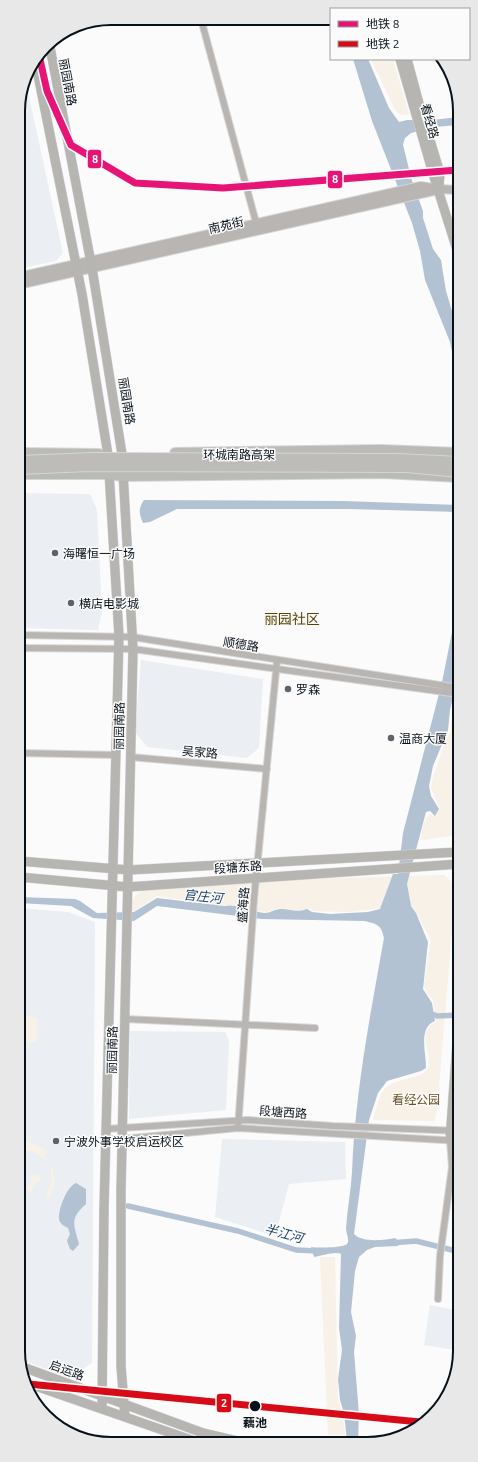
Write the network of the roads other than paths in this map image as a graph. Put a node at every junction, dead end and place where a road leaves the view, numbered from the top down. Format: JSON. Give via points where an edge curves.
{"nodes":[{"id":1,"x":203,"y":25,"type":"edge"},
{"id":2,"x":50,"y":50,"type":"edge"},
{"id":3,"x":400,"y":60,"type":"edge"},
{"id":4,"x":407,"y":60,"type":"edge"},
{"id":5,"x":36,"y":67,"type":"edge"},
{"id":6,"x":419,"y":112,"type":"junction"},
{"id":7,"x":439,"y":189,"type":"junction"},
{"id":8,"x":453,"y":190,"type":"edge"},
{"id":9,"x":257,"y":226,"type":"junction"},
{"id":10,"x":453,"y":236,"type":"edge"},
{"id":11,"x":92,"y":264,"type":"junction"},
{"id":12,"x":77,"y":268,"type":"junction"},
{"id":13,"x":25,"y":276,"type":"edge"},
{"id":14,"x":25,"y":283,"type":"edge"},
{"id":15,"x":25,"y":453,"type":"edge"},
{"id":16,"x":453,"y":453,"type":"edge"},
{"id":17,"x":108,"y":454,"type":"junction"},
{"id":18,"x":122,"y":454,"type":"junction"},
{"id":19,"x":25,"y":461,"type":"edge"},
{"id":20,"x":453,"y":462,"type":"edge"},
{"id":21,"x":25,"y":469,"type":"edge"},
{"id":22,"x":453,"y":471,"type":"edge"},
{"id":23,"x":25,"y":474,"type":"edge"},
{"id":24,"x":110,"y":474,"type":"junction"},
{"id":25,"x":122,"y":476,"type":"junction"},
{"id":26,"x":453,"y":478,"type":"edge"},
{"id":27,"x":25,"y":635,"type":"edge"},
{"id":28,"x":119,"y":636,"type":"junction"},
{"id":29,"x":132,"y":637,"type":"junction"},
{"id":30,"x":25,"y":648,"type":"edge"},
{"id":31,"x":119,"y":649,"type":"junction"},
{"id":32,"x":132,"y":649,"type":"junction"},
{"id":33,"x":277,"y":661,"type":"junction"},
{"id":34,"x":276,"y":670,"type":"junction"},
{"id":35,"x":436,"y":688,"type":"junction"},
{"id":36,"x":453,"y":690,"type":"edge"},
{"id":37,"x":25,"y":753,"type":"edge"},
{"id":38,"x":116,"y":755,"type":"junction"},
{"id":39,"x":130,"y":757,"type":"junction"},
{"id":40,"x":267,"y":769,"type":"junction"},
{"id":41,"x":453,"y":852,"type":"edge"},
{"id":42,"x":25,"y":862,"type":"edge"},
{"id":43,"x":258,"y":864,"type":"junction"},
{"id":44,"x":453,"y":865,"type":"edge"},
{"id":45,"x":112,"y":869,"type":"junction"},
{"id":46,"x":129,"y":870,"type":"junction"},
{"id":47,"x":256,"y":877,"type":"junction"},
{"id":48,"x":25,"y":878,"type":"edge"},
{"id":49,"x":112,"y":885,"type":"junction"},
{"id":50,"x":128,"y":886,"type":"junction"},
{"id":51,"x":125,"y":1019,"type":"junction"},
{"id":52,"x":245,"y":1025,"type":"junction"},
{"id":53,"x":315,"y":1028,"type":"dead end"},
{"id":54,"x":238,"y":1120,"type":"junction"},
{"id":55,"x":238,"y":1128,"type":"junction"},
{"id":56,"x":106,"y":1129,"type":"junction"},
{"id":57,"x":122,"y":1129,"type":"junction"},
{"id":58,"x":453,"y":1131,"type":"edge"},
{"id":59,"x":106,"y":1139,"type":"junction"},
{"id":60,"x":122,"y":1139,"type":"junction"},
{"id":61,"x":453,"y":1140,"type":"edge"},
{"id":62,"x":453,"y":1158,"type":"edge"},
{"id":63,"x":438,"y":1299,"type":"dead end"},
{"id":64,"x":27,"y":1369,"type":"edge"},
{"id":65,"x":32,"y":1385,"type":"edge"},
{"id":66,"x":102,"y":1395,"type":"junction"},
{"id":67,"x":124,"y":1403,"type":"junction"},
{"id":68,"x":102,"y":1408,"type":"junction"},
{"id":69,"x":125,"y":1417,"type":"junction"},
{"id":70,"x":183,"y":1437,"type":"edge"},
{"id":71,"x":220,"y":1437,"type":"edge"}],
"edges":[{"from":1,"to":9,"type":"street"},
{"from":2,"to":11,"type":"main road","name":"丽园南路"},
{"from":3,"to":6,"type":"main road","name":"看经路"},
{"from":4,"to":6,"type":"main road","name":"看经路"},
{"from":5,"to":12,"type":"main road","name":"丽园南路"},
{"from":6,"to":7,"type":"main road","name":"看经路"},
{"from":7,"to":8,"type":"street","name":"南苑街"},
{"from":7,"to":9,"type":"street","name":"南苑街","via":[[422,190]]},
{"from":7,"to":10,"type":"main road","name":"看经路"},
{"from":9,"to":11,"type":"street","name":"南苑街"},
{"from":11,"to":12,"type":"street","name":"南苑街"},
{"from":11,"to":18,"type":"main road","name":"丽园南路"},
{"from":12,"to":13,"type":"street","name":"南苑街"},
{"from":12,"to":14,"type":"street","name":"南苑街"},
{"from":12,"to":17,"type":"main road","name":"丽园南路"},
{"from":15,"to":17,"type":"main road"},
{"from":16,"to":18,"type":"main road","via":[[381,450]]},
{"from":17,"to":18,"type":"main road"},
{"from":17,"to":24,"type":"main road","name":"丽园南路"},
{"from":18,"to":25,"type":"main road","name":"丽园南路"},
{"from":19,"to":20,"type":"highway","name":"环城南路高架","bridge":true,"via":[[116,458]]},
{"from":21,"to":22,"type":"highway","name":"环城南路高架","bridge":true,"via":[[89,466],[407,467]]},
{"from":23,"to":24,"type":"main road"},
{"from":24,"to":25,"type":"main road"},
{"from":24,"to":28,"type":"main road","name":"丽园南路"},
{"from":25,"to":26,"type":"main road","via":[[383,473]]},
{"from":25,"to":29,"type":"main road","name":"丽园南路"},
{"from":27,"to":28,"type":"street","name":"顺德路"},
{"from":28,"to":29,"type":"street","name":"顺德路"},
{"from":28,"to":31,"type":"main road","name":"丽园南路"},
{"from":29,"to":32,"type":"main road","name":"丽园南路"},
{"from":29,"to":33,"type":"street","name":"顺德路"},
{"from":30,"to":31,"type":"street","name":"顺德路"},
{"from":31,"to":32,"type":"street","name":"顺德路"},
{"from":31,"to":38,"type":"main road","name":"丽园南路"},
{"from":32,"to":34,"type":"street","name":"顺德路"},
{"from":32,"to":39,"type":"main road","name":"丽园南路"},
{"from":33,"to":34,"type":"street","name":"盛海路"},
{"from":33,"to":35,"type":"street","name":"顺德路"},
{"from":34,"to":35,"type":"street","name":"顺德路"},
{"from":34,"to":40,"type":"street","name":"盛海路"},
{"from":35,"to":36,"type":"street","name":"顺德路"},
{"from":37,"to":38,"type":"street"},
{"from":38,"to":45,"type":"main road","name":"丽园南路"},
{"from":39,"to":40,"type":"street","name":"吴家路"},
{"from":39,"to":46,"type":"main road","name":"丽园南路"},
{"from":40,"to":43,"type":"street","name":"盛海路"},
{"from":41,"to":43,"type":"main road","name":"段塘东路"},
{"from":42,"to":45,"type":"main road","name":"段塘东路"},
{"from":43,"to":46,"type":"main road","name":"段塘东路"},
{"from":43,"to":47,"type":"street","name":"盛海路"},
{"from":44,"to":47,"type":"main road","name":"段塘东路"},
{"from":45,"to":46,"type":"main road","name":"段塘东路"},
{"from":45,"to":49,"type":"main road","name":"丽园南路"},
{"from":46,"to":50,"type":"main road","name":"丽园南路"},
{"from":47,"to":50,"type":"main road","name":"段塘东路"},
{"from":47,"to":52,"type":"street","name":"盛海路"},
{"from":48,"to":49,"type":"main road","name":"段塘东路"},
{"from":49,"to":50,"type":"main road","name":"段塘东路"},
{"from":49,"to":56,"type":"main road","name":"丽园南路"},
{"from":50,"to":51,"type":"main road","name":"丽园南路"},
{"from":51,"to":52,"type":"street"},
{"from":51,"to":57,"type":"main road","name":"丽园南路"},
{"from":52,"to":53,"type":"street"},
{"from":52,"to":54,"type":"street","name":"盛海路"},
{"from":54,"to":55,"type":"street","name":"盛海路"},
{"from":54,"to":57,"type":"street","name":"段塘西路"},
{"from":54,"to":58,"type":"street","name":"段塘西路"},
{"from":55,"to":60,"type":"street","name":"段塘西路"},
{"from":55,"to":61,"type":"street","name":"段塘西路"},
{"from":56,"to":57,"type":"street","name":"段塘西路"},
{"from":56,"to":59,"type":"main road","name":"丽园南路"},
{"from":57,"to":60,"type":"main road","name":"丽园南路"},
{"from":59,"to":60,"type":"street","name":"段塘西路"},
{"from":59,"to":66,"type":"main road","name":"丽园南路"},
{"from":60,"to":67,"type":"main road","name":"丽园南路","via":[[121,1366]]},
{"from":62,"to":63,"type":"street","via":[[440,1256]]},
{"from":64,"to":66,"type":"main road","name":"启运路"},
{"from":65,"to":68,"type":"main road","name":"启运路"},
{"from":66,"to":67,"type":"main road","name":"启运路"},
{"from":66,"to":68,"type":"main road","name":"丽园南路"},
{"from":67,"to":69,"type":"main road","name":"丽园南路"},
{"from":67,"to":71,"type":"main road","name":"启运路"},
{"from":68,"to":69,"type":"main road","name":"启运路"},
{"from":69,"to":70,"type":"main road","name":"启运路"}]}
